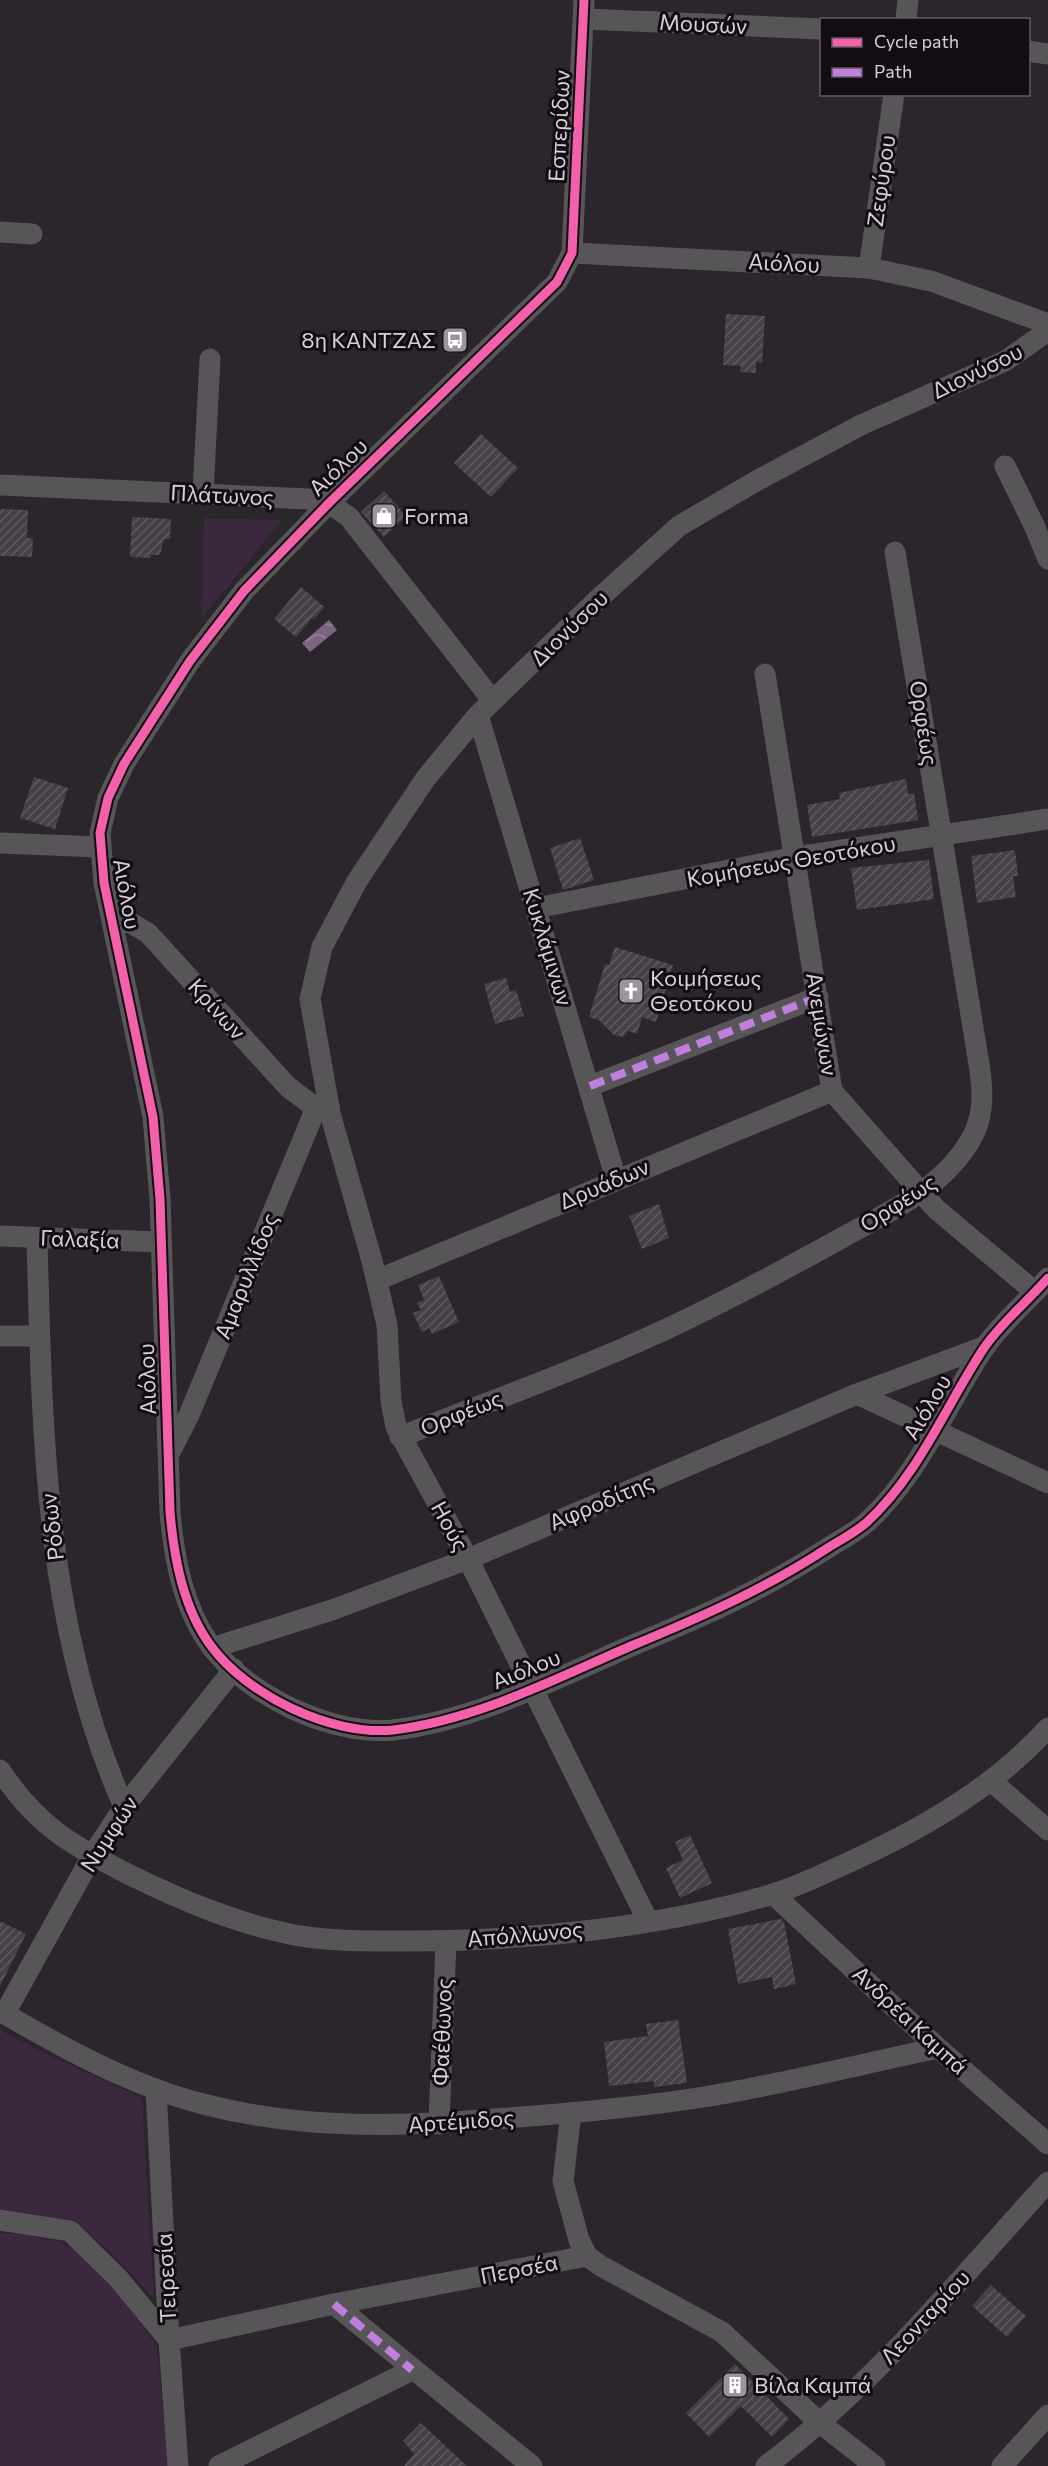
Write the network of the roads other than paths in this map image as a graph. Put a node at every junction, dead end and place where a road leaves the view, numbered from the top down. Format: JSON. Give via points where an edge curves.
{"nodes":[{"id":1,"x":908,"y":0,"type":"edge"},
{"id":2,"x":584,"y":9,"type":"edge"},
{"id":3,"x":906,"y":18,"type":"edge"},
{"id":4,"x":820,"y":29,"type":"edge"},
{"id":5,"x":1030,"y":51,"type":"edge"},
{"id":6,"x":1048,"y":54,"type":"edge"},
{"id":7,"x":894,"y":96,"type":"edge"},
{"id":8,"x":0,"y":232,"type":"edge"},
{"id":9,"x":32,"y":234,"type":"dead end"},
{"id":10,"x":572,"y":253,"type":"junction"},
{"id":11,"x":868,"y":268,"type":"junction"},
{"id":12,"x":1048,"y":324,"type":"edge"},
{"id":13,"x":1048,"y":330,"type":"edge"},
{"id":14,"x":210,"y":359,"type":"dead end"},
{"id":15,"x":1005,"y":466,"type":"dead end"},
{"id":16,"x":0,"y":485,"type":"edge"},
{"id":17,"x":203,"y":493,"type":"junction"},
{"id":18,"x":329,"y":503,"type":"junction"},
{"id":19,"x":895,"y":552,"type":"dead end"},
{"id":20,"x":1048,"y":559,"type":"edge"},
{"id":21,"x":765,"y":674,"type":"dead end"},
{"id":22,"x":485,"y":708,"type":"junction"},
{"id":23,"x":1048,"y":819,"type":"edge"},
{"id":24,"x":942,"y":835,"type":"junction"},
{"id":25,"x":0,"y":843,"type":"edge"},
{"id":26,"x":99,"y":847,"type":"junction"},
{"id":27,"x":796,"y":857,"type":"junction"},
{"id":28,"x":536,"y":908,"type":"junction"},
{"id":29,"x":113,"y":924,"type":"junction"},
{"id":30,"x":818,"y":997,"type":"junction"},
{"id":31,"x":590,"y":1086,"type":"junction"},
{"id":32,"x":832,"y":1091,"type":"junction"},
{"id":33,"x":322,"y":1107,"type":"junction"},
{"id":34,"x":616,"y":1179,"type":"junction"},
{"id":35,"x":922,"y":1193,"type":"junction"},
{"id":36,"x":0,"y":1236,"type":"edge"},
{"id":37,"x":37,"y":1238,"type":"junction"},
{"id":38,"x":160,"y":1242,"type":"junction"},
{"id":39,"x":377,"y":1280,"type":"junction"},
{"id":40,"x":1042,"y":1285,"type":"edge"},
{"id":41,"x":0,"y":1336,"type":"edge"},
{"id":42,"x":39,"y":1336,"type":"junction"},
{"id":43,"x":986,"y":1346,"type":"junction"},
{"id":44,"x":857,"y":1394,"type":"junction"},
{"id":45,"x":935,"y":1431,"type":"junction"},
{"id":46,"x":400,"y":1437,"type":"junction"},
{"id":47,"x":169,"y":1454,"type":"junction"},
{"id":48,"x":1048,"y":1483,"type":"edge"},
{"id":49,"x":468,"y":1559,"type":"junction"},
{"id":50,"x":212,"y":1648,"type":"junction"},
{"id":51,"x":234,"y":1669,"type":"junction"},
{"id":52,"x":533,"y":1688,"type":"junction"},
{"id":53,"x":1048,"y":1728,"type":"edge"},
{"id":54,"x":0,"y":1770,"type":"edge"},
{"id":55,"x":992,"y":1781,"type":"junction"},
{"id":56,"x":124,"y":1806,"type":"junction"},
{"id":57,"x":1048,"y":1830,"type":"edge"},
{"id":58,"x":92,"y":1856,"type":"junction"},
{"id":59,"x":773,"y":1894,"type":"junction"},
{"id":60,"x":648,"y":1921,"type":"junction"},
{"id":61,"x":446,"y":1941,"type":"junction"},
{"id":62,"x":2,"y":2012,"type":"edge"},
{"id":63,"x":938,"y":2048,"type":"junction"},
{"id":64,"x":156,"y":2089,"type":"junction"},
{"id":65,"x":571,"y":2113,"type":"junction"},
{"id":66,"x":439,"y":2124,"type":"junction"},
{"id":67,"x":1048,"y":2144,"type":"edge"},
{"id":68,"x":1048,"y":2182,"type":"edge"},
{"id":69,"x":0,"y":2220,"type":"edge"},
{"id":70,"x":587,"y":2256,"type":"junction"},
{"id":71,"x":334,"y":2304,"type":"junction"},
{"id":72,"x":169,"y":2340,"type":"junction"},
{"id":73,"x":412,"y":2370,"type":"junction"},
{"id":74,"x":1048,"y":2415,"type":"edge"},
{"id":75,"x":820,"y":2423,"type":"junction"},
{"id":76,"x":178,"y":2466,"type":"edge"},
{"id":77,"x":219,"y":2466,"type":"edge"},
{"id":78,"x":532,"y":2466,"type":"edge"},
{"id":79,"x":766,"y":2466,"type":"edge"},
{"id":80,"x":875,"y":2466,"type":"edge"},
{"id":81,"x":1002,"y":2466,"type":"edge"}],
"edges":[{"from":1,"to":3,"type":"street"},
{"from":2,"to":4,"type":"street","name":"Μουσών"},
{"from":2,"to":10,"type":"street","name":"Εσπερίδων"},
{"from":5,"to":6,"type":"street"},
{"from":7,"to":11,"type":"street","name":"Ζεφύρου"},
{"from":8,"to":9,"type":"street"},
{"from":10,"to":11,"type":"street","name":"Αιόλου"},
{"from":10,"to":18,"type":"street","name":"Αιόλου","via":[[557,282]]},
{"from":11,"to":12,"type":"street","name":"Αιόλου","via":[[931,281]]},
{"from":13,"to":22,"type":"street","name":"Διονύσου","via":[[1005,361],[861,425],[679,526]]},
{"from":14,"to":17,"type":"street"},
{"from":15,"to":20,"type":"street"},
{"from":16,"to":17,"type":"street","name":"Πλάτωνος"},
{"from":17,"to":18,"type":"street","name":"Πλάτωνος"},
{"from":18,"to":22,"type":"street","name":"Πλάτωνος","via":[[349,517]]},
{"from":18,"to":26,"type":"street","name":"Αιόλου","via":[[244,591],[190,662],[115,781],[102,816]]},
{"from":19,"to":24,"type":"street","name":"Ορφέως"},
{"from":21,"to":27,"type":"street","name":"Ανεμώνων"},
{"from":22,"to":28,"type":"street","name":"Κυκλάμινων"},
{"from":22,"to":33,"type":"street","name":"Διονύσου","via":[[419,788],[357,881],[322,947],[310,999]]},
{"from":23,"to":24,"type":"street","name":"Κομήσεως Θεοτόκου"},
{"from":24,"to":27,"type":"street","name":"Κομήσεως Θεοτόκου"},
{"from":24,"to":35,"type":"street","name":"Ορφέως","via":[[982,1093],[981,1112],[970,1141]]},
{"from":25,"to":26,"type":"street"},
{"from":26,"to":29,"type":"street","name":"Αιόλου"},
{"from":27,"to":28,"type":"street","name":"Κομήσεως Θεοτόκου"},
{"from":27,"to":30,"type":"street","name":"Ανεμώνων"},
{"from":28,"to":31,"type":"street","name":"Κυκλάμινων"},
{"from":29,"to":33,"type":"street","name":"Κρίνων","via":[[129,922],[148,933],[288,1087]]},
{"from":29,"to":38,"type":"street","name":"Αιόλου","via":[[153,1117]]},
{"from":30,"to":31,"type":"street"},
{"from":30,"to":32,"type":"street","name":"Ανεμώνων"},
{"from":31,"to":34,"type":"street","name":"Κυκλάμινων"},
{"from":32,"to":34,"type":"street","name":"Δρυάδων"},
{"from":32,"to":35,"type":"street","name":"Ανεμώνων"},
{"from":33,"to":39,"type":"street","name":"Ηούς"},
{"from":33,"to":47,"type":"street","name":"Αμαρυλλίδος"},
{"from":34,"to":39,"type":"street","name":"Δρυάδων"},
{"from":35,"to":40,"type":"street","name":"Ανεμώνων","via":[[936,1209]]},
{"from":35,"to":46,"type":"street","name":"Ορφέως","via":[[749,1289],[639,1342]]},
{"from":36,"to":37,"type":"street","name":"Γαλαξία"},
{"from":37,"to":38,"type":"street","name":"Γαλαξία"},
{"from":37,"to":42,"type":"street","name":"Ρόδων"},
{"from":38,"to":47,"type":"street","name":"Αιόλου"},
{"from":39,"to":46,"type":"street","name":"Ηούς","via":[[387,1325],[392,1409]]},
{"from":40,"to":43,"type":"street","name":"Αιόλου"},
{"from":41,"to":42,"type":"street"},
{"from":42,"to":56,"type":"street","name":"Ρόδων","via":[[47,1496],[61,1598],[93,1725]]},
{"from":43,"to":44,"type":"street","name":"Αφροδίτης"},
{"from":43,"to":45,"type":"street","name":"Αιόλου"},
{"from":44,"to":45,"type":"street"},
{"from":44,"to":49,"type":"street","name":"Αφροδίτης"},
{"from":45,"to":48,"type":"street"},
{"from":45,"to":52,"type":"street","name":"Αιόλου","via":[[907,1478],[865,1524],[818,1555],[721,1608]]},
{"from":46,"to":49,"type":"street","name":"Ηούς"},
{"from":47,"to":50,"type":"street","name":"Αιόλου","via":[[170,1512],[177,1562],[191,1607]]},
{"from":49,"to":50,"type":"street","name":"Αφροδίτης","via":[[332,1610]]},
{"from":49,"to":52,"type":"street","name":"Ηούς"},
{"from":50,"to":51,"type":"street","name":"Αιόλου"},
{"from":51,"to":52,"type":"street","name":"Αιόλου","via":[[262,1692],[295,1710],[330,1722],[375,1730],[432,1722]]},
{"from":51,"to":56,"type":"street","name":"Νυμφών"},
{"from":52,"to":60,"type":"street","name":"Ηούς"},
{"from":53,"to":55,"type":"street","name":"Απόλλωνος"},
{"from":54,"to":58,"type":"street","name":"Απόλλωνος","via":[[31,1811],[52,1831]]},
{"from":55,"to":57,"type":"street"},
{"from":55,"to":59,"type":"street","name":"Απόλλωνος","via":[[880,1847]]},
{"from":56,"to":58,"type":"street","name":"Νυμφών"},
{"from":58,"to":61,"type":"street","name":"Απόλλωνος","via":[[224,1917],[287,1934],[358,1941]]},
{"from":58,"to":62,"type":"street","name":"Νυμφών"},
{"from":59,"to":60,"type":"street","name":"Απόλλωνος"},
{"from":59,"to":63,"type":"street","name":"Ανδρέα Καμπά"},
{"from":60,"to":61,"type":"street","name":"Απόλλωνος"},
{"from":61,"to":66,"type":"street","name":"Φαέθωνος"},
{"from":62,"to":64,"type":"street","name":"Αρτέμιδος"},
{"from":63,"to":65,"type":"street","name":"Αρτέμιδος","via":[[710,2096]]},
{"from":63,"to":67,"type":"street","name":"Ανδρέα Καμπά"},
{"from":64,"to":66,"type":"street","name":"Αρτέμιδος","via":[[201,2104],[282,2120],[351,2125]]},
{"from":64,"to":72,"type":"street","name":"Tειρεσία"},
{"from":65,"to":66,"type":"street","name":"Αρτέμιδος"},
{"from":65,"to":70,"type":"street","via":[[563,2181]]},
{"from":68,"to":75,"type":"street","name":"Λεονταρίου","via":[[880,2366]]},
{"from":69,"to":72,"type":"street","via":[[70,2231],[118,2278]]},
{"from":70,"to":71,"type":"street","name":"Περσέα"},
{"from":70,"to":75,"type":"street","name":"Περσέα","via":[[722,2332]]},
{"from":71,"to":72,"type":"street","name":"Περσέα"},
{"from":71,"to":73,"type":"street"},
{"from":72,"to":76,"type":"street","name":"Tειρεσία"},
{"from":73,"to":77,"type":"street"},
{"from":73,"to":78,"type":"street"},
{"from":74,"to":81,"type":"street"},
{"from":75,"to":79,"type":"street","name":"Λεονταρίου"},
{"from":75,"to":80,"type":"street","name":"Περσέα"}]}
